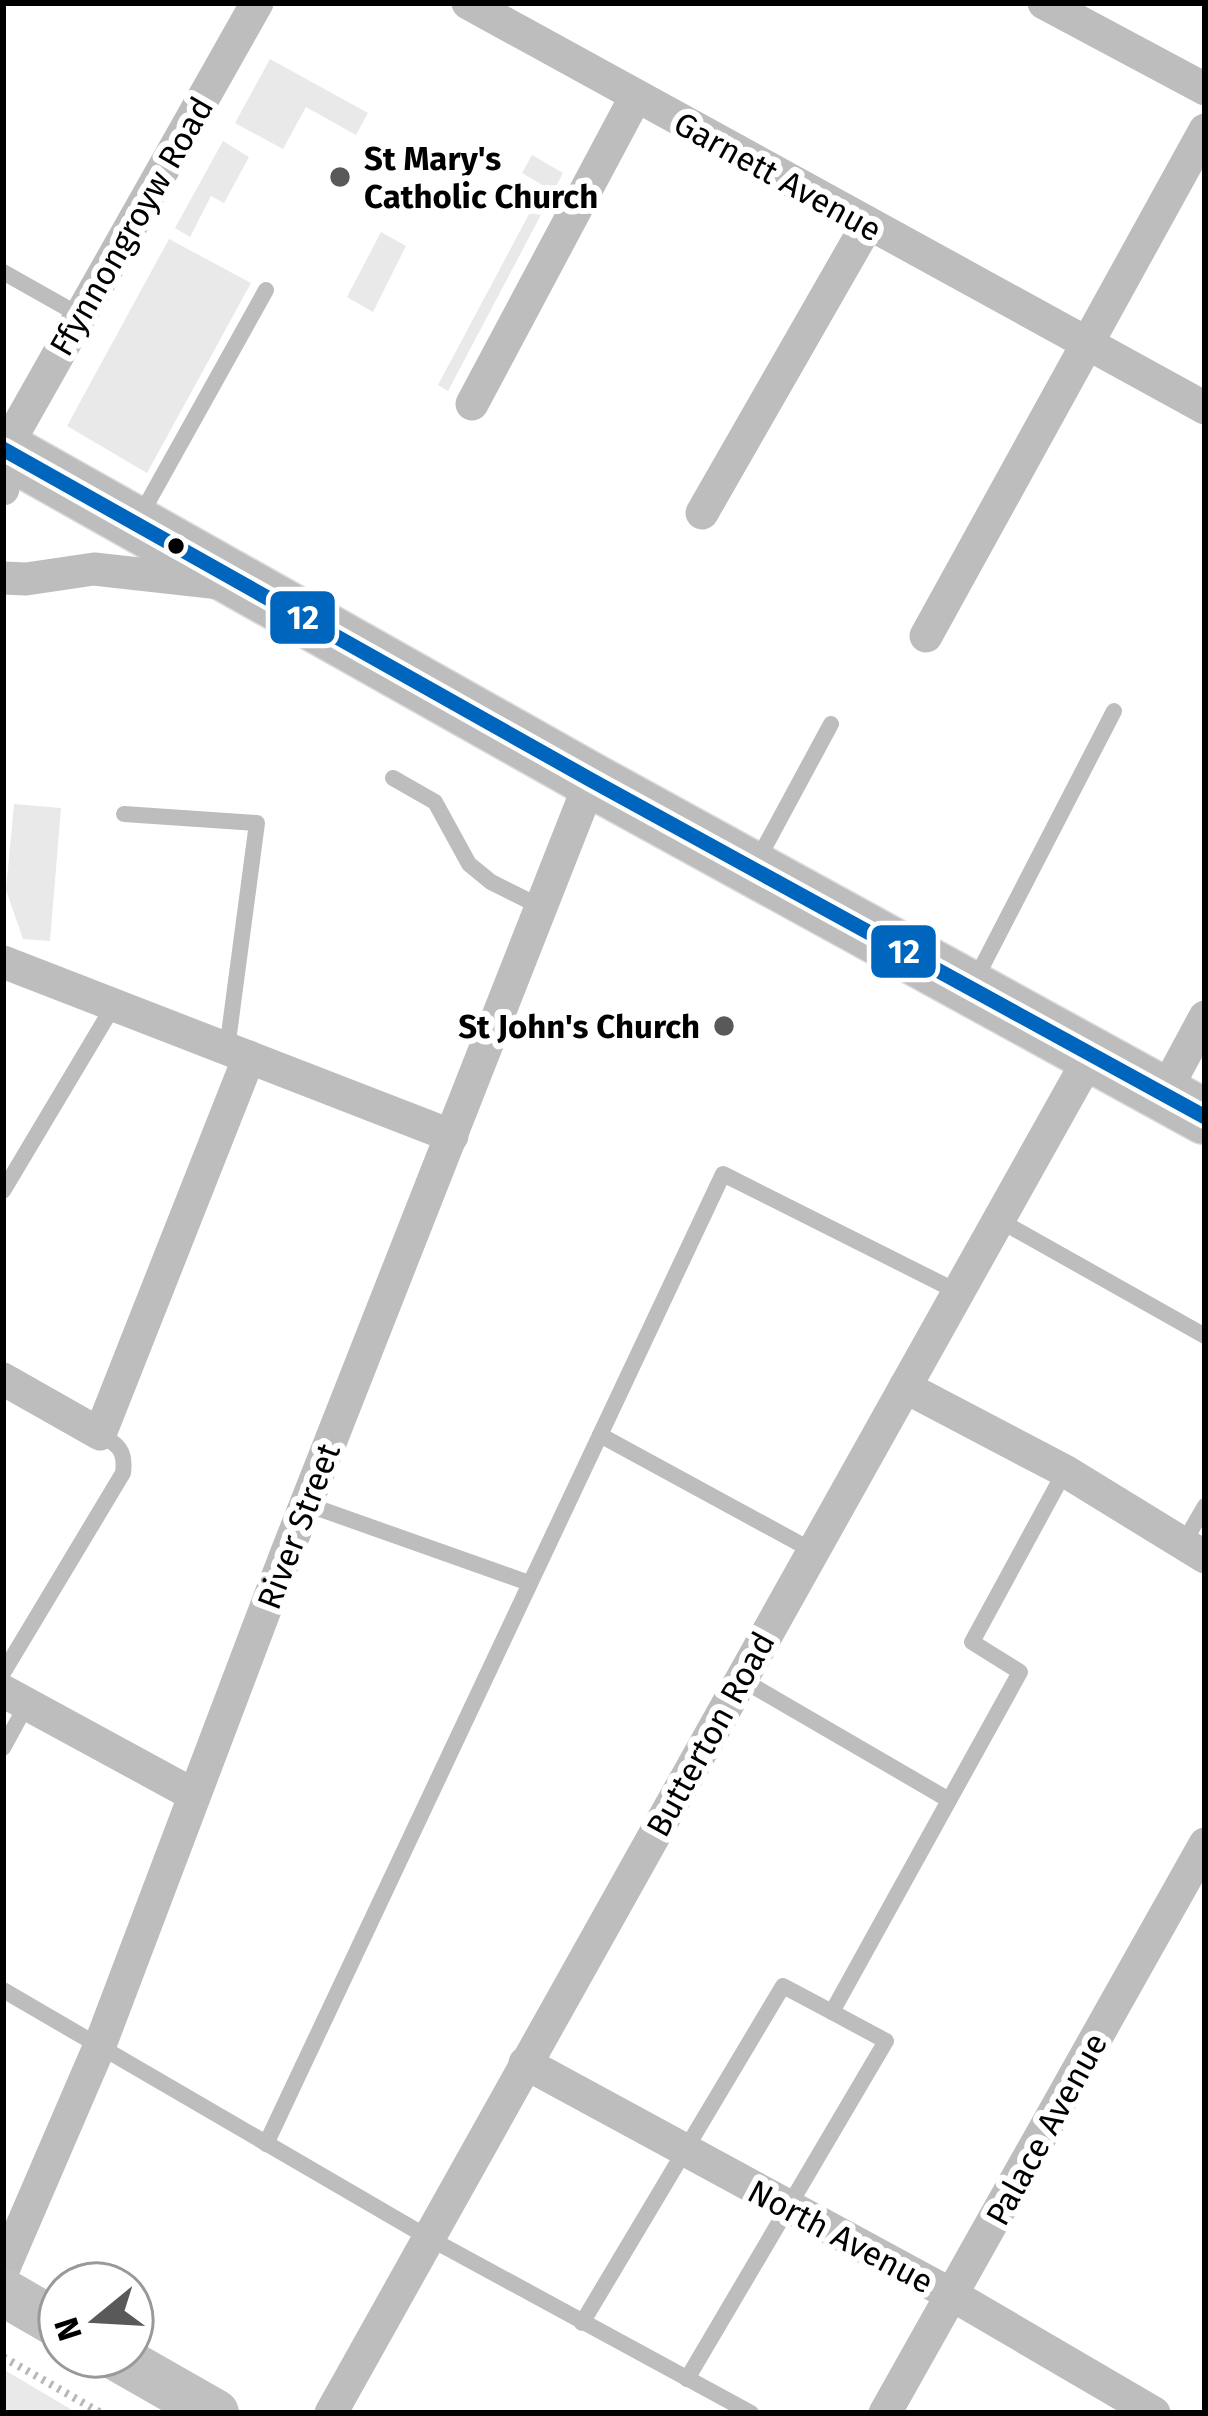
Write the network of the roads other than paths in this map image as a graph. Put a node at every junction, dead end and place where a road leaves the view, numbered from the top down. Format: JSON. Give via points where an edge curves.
{"nodes":[{"id":1,"x":257,"y":3,"type":"edge"},
{"id":2,"x":469,"y":3,"type":"edge"},
{"id":3,"x":1044,"y":3,"type":"edge"},
{"id":4,"x":1205,"y":89,"type":"edge"},
{"id":5,"x":635,"y":98,"type":"junction"},
{"id":6,"x":1205,"y":130,"type":"edge"},
{"id":7,"x":868,"y":225,"type":"junction"},
{"id":8,"x":3,"y":272,"type":"edge"},
{"id":9,"x":266,"y":290,"type":"dead end"},
{"id":10,"x":81,"y":316,"type":"junction"},
{"id":11,"x":1089,"y":344,"type":"junction"},
{"id":12,"x":472,"y":404,"type":"dead end"},
{"id":13,"x":1205,"y":408,"type":"edge"},
{"id":14,"x":4,"y":462,"type":"edge"},
{"id":15,"x":702,"y":514,"type":"dead end"},
{"id":16,"x":136,"y":524,"type":"junction"},
{"id":17,"x":3,"y":578,"type":"edge"},
{"id":18,"x":245,"y":586,"type":"junction"},
{"id":19,"x":926,"y":636,"type":"dead end"},
{"id":20,"x":1114,"y":711,"type":"dead end"},
{"id":21,"x":831,"y":724,"type":"dead end"},
{"id":22,"x":393,"y":778,"type":"dead end"},
{"id":23,"x":591,"y":780,"type":"junction"},
{"id":24,"x":124,"y":814,"type":"dead end"},
{"id":25,"x":753,"y":870,"type":"junction"},
{"id":26,"x":542,"y":907,"type":"junction"},
{"id":27,"x":3,"y":962,"type":"edge"},
{"id":28,"x":970,"y":991,"type":"junction"},
{"id":29,"x":114,"y":1005,"type":"junction"},
{"id":30,"x":1205,"y":1017,"type":"edge"},
{"id":31,"x":238,"y":1053,"type":"junction"},
{"id":32,"x":1091,"y":1055,"type":"junction"},
{"id":33,"x":1184,"y":1106,"type":"edge"},
{"id":34,"x":452,"y":1136,"type":"junction"},
{"id":35,"x":3,"y":1191,"type":"edge"},
{"id":36,"x":999,"y":1220,"type":"junction"},
{"id":37,"x":958,"y":1292,"type":"junction"},
{"id":38,"x":1205,"y":1336,"type":"edge"},
{"id":39,"x":3,"y":1379,"type":"edge"},
{"id":40,"x":905,"y":1387,"type":"junction"},
{"id":41,"x":100,"y":1434,"type":"junction"},
{"id":42,"x":600,"y":1435,"type":"junction"},
{"id":43,"x":1065,"y":1472,"type":"junction"},
{"id":44,"x":306,"y":1504,"type":"junction"},
{"id":45,"x":1205,"y":1506,"type":"edge"},
{"id":46,"x":1194,"y":1550,"type":"edge"},
{"id":47,"x":813,"y":1551,"type":"junction"},
{"id":48,"x":529,"y":1582,"type":"junction"},
{"id":49,"x":3,"y":1673,"type":"edge"},
{"id":50,"x":741,"y":1679,"type":"junction"},
{"id":51,"x":15,"y":1698,"type":"edge"},
{"id":52,"x":3,"y":1748,"type":"edge"},
{"id":53,"x":194,"y":1795,"type":"junction"},
{"id":54,"x":949,"y":1800,"type":"junction"},
{"id":55,"x":1205,"y":1844,"type":"edge"},
{"id":56,"x":3,"y":1990,"type":"edge"},
{"id":57,"x":832,"y":2012,"type":"junction"},
{"id":58,"x":100,"y":2045,"type":"junction"},
{"id":59,"x":525,"y":2063,"type":"junction"},
{"id":60,"x":266,"y":2144,"type":"junction"},
{"id":61,"x":685,"y":2151,"type":"junction"},
{"id":62,"x":790,"y":2210,"type":"junction"},
{"id":63,"x":429,"y":2238,"type":"junction"},
{"id":64,"x":3,"y":2270,"type":"edge"},
{"id":65,"x":3,"y":2292,"type":"edge"},
{"id":66,"x":954,"y":2296,"type":"junction"},
{"id":67,"x":36,"y":2311,"type":"edge"},
{"id":68,"x":582,"y":2324,"type":"junction"},
{"id":69,"x":156,"y":2379,"type":"edge"},
{"id":70,"x":687,"y":2379,"type":"junction"},
{"id":71,"x":1111,"y":2403,"type":"edge"},
{"id":72,"x":215,"y":2413,"type":"edge"},
{"id":73,"x":331,"y":2413,"type":"edge"},
{"id":74,"x":751,"y":2413,"type":"edge"},
{"id":75,"x":885,"y":2413,"type":"edge"},
{"id":76,"x":1154,"y":2413,"type":"edge"}],
"edges":[{"from":1,"to":10,"type":"street","name":"Ffynnongroyw Road"},
{"from":2,"to":5,"type":"street","name":"Garnett Avenue"},
{"from":3,"to":4,"type":"street"},
{"from":5,"to":7,"type":"street","name":"Garnett Avenue"},
{"from":5,"to":12,"type":"street"},
{"from":6,"to":11,"type":"street"},
{"from":7,"to":11,"type":"street","name":"Garnett Avenue"},
{"from":7,"to":15,"type":"street"},
{"from":8,"to":10,"type":"lane"},
{"from":9,"to":16,"type":"lane"},
{"from":10,"to":14,"type":"street","name":"Ffynnongroyw Road"},
{"from":11,"to":13,"type":"street","name":"Garnett Avenue"},
{"from":11,"to":19,"type":"street"},
{"from":14,"to":16,"type":"main road"},
{"from":16,"to":18,"type":"main road"},
{"from":17,"to":18,"type":"street","via":[[94,569]]},
{"from":18,"to":23,"type":"main road"},
{"from":20,"to":28,"type":"lane"},
{"from":21,"to":25,"type":"lane"},
{"from":22,"to":26,"type":"lane","via":[[435,802],[469,864]]},
{"from":23,"to":25,"type":"main road"},
{"from":23,"to":26,"type":"street","name":"River Street"},
{"from":24,"to":31,"type":"lane","via":[[257,823]]},
{"from":25,"to":28,"type":"main road"},
{"from":26,"to":34,"type":"street","name":"River Street"},
{"from":27,"to":29,"type":"street"},
{"from":28,"to":32,"type":"main road"},
{"from":29,"to":31,"type":"street"},
{"from":29,"to":35,"type":"lane"},
{"from":30,"to":33,"type":"street"},
{"from":31,"to":34,"type":"street"},
{"from":31,"to":41,"type":"street"},
{"from":32,"to":33,"type":"main road"},
{"from":32,"to":36,"type":"street","name":"Butterton Road"},
{"from":34,"to":44,"type":"street","name":"River Street"},
{"from":36,"to":37,"type":"street","name":"Butterton Road"},
{"from":36,"to":38,"type":"lane"},
{"from":37,"to":40,"type":"street","name":"Butterton Road"},
{"from":37,"to":42,"type":"lane","via":[[723,1174]]},
{"from":39,"to":41,"type":"street"},
{"from":40,"to":43,"type":"street"},
{"from":40,"to":47,"type":"street","name":"Butterton Road"},
{"from":41,"to":49,"type":"lane","via":[[120,1447],[123,1473]]},
{"from":42,"to":47,"type":"lane"},
{"from":42,"to":48,"type":"lane"},
{"from":43,"to":46,"type":"street"},
{"from":43,"to":54,"type":"lane","via":[[972,1642],[1020,1672]]},
{"from":44,"to":48,"type":"lane"},
{"from":44,"to":53,"type":"street","name":"River Street"},
{"from":45,"to":46,"type":"lane"},
{"from":47,"to":50,"type":"street","name":"Butterton Road"},
{"from":48,"to":60,"type":"lane"},
{"from":50,"to":54,"type":"lane"},
{"from":50,"to":59,"type":"street","name":"Butterton Road"},
{"from":51,"to":52,"type":"lane"},
{"from":51,"to":53,"type":"street"},
{"from":53,"to":58,"type":"street","name":"River Street"},
{"from":54,"to":57,"type":"lane"},
{"from":55,"to":66,"type":"street","name":"Palace Avenue"},
{"from":56,"to":58,"type":"lane"},
{"from":57,"to":61,"type":"lane","via":[[783,1986]]},
{"from":57,"to":62,"type":"lane","via":[[886,2041]]},
{"from":58,"to":60,"type":"lane"},
{"from":58,"to":64,"type":"street","name":"River Street"},
{"from":59,"to":61,"type":"street","name":"North Avenue"},
{"from":59,"to":63,"type":"street","name":"Butterton Road"},
{"from":60,"to":63,"type":"lane"},
{"from":61,"to":62,"type":"street","name":"North Avenue"},
{"from":61,"to":68,"type":"lane"},
{"from":62,"to":66,"type":"street","name":"North Avenue"},
{"from":62,"to":70,"type":"lane"},
{"from":63,"to":68,"type":"lane"},
{"from":63,"to":73,"type":"street","name":"Butterton Road"},
{"from":65,"to":67,"type":"main road"},
{"from":66,"to":71,"type":"street","name":"North Avenue"},
{"from":66,"to":75,"type":"street","name":"Palace Avenue"},
{"from":68,"to":70,"type":"lane"},
{"from":69,"to":72,"type":"main road"},
{"from":70,"to":74,"type":"lane"},
{"from":71,"to":76,"type":"street","name":"North Avenue"}]}
